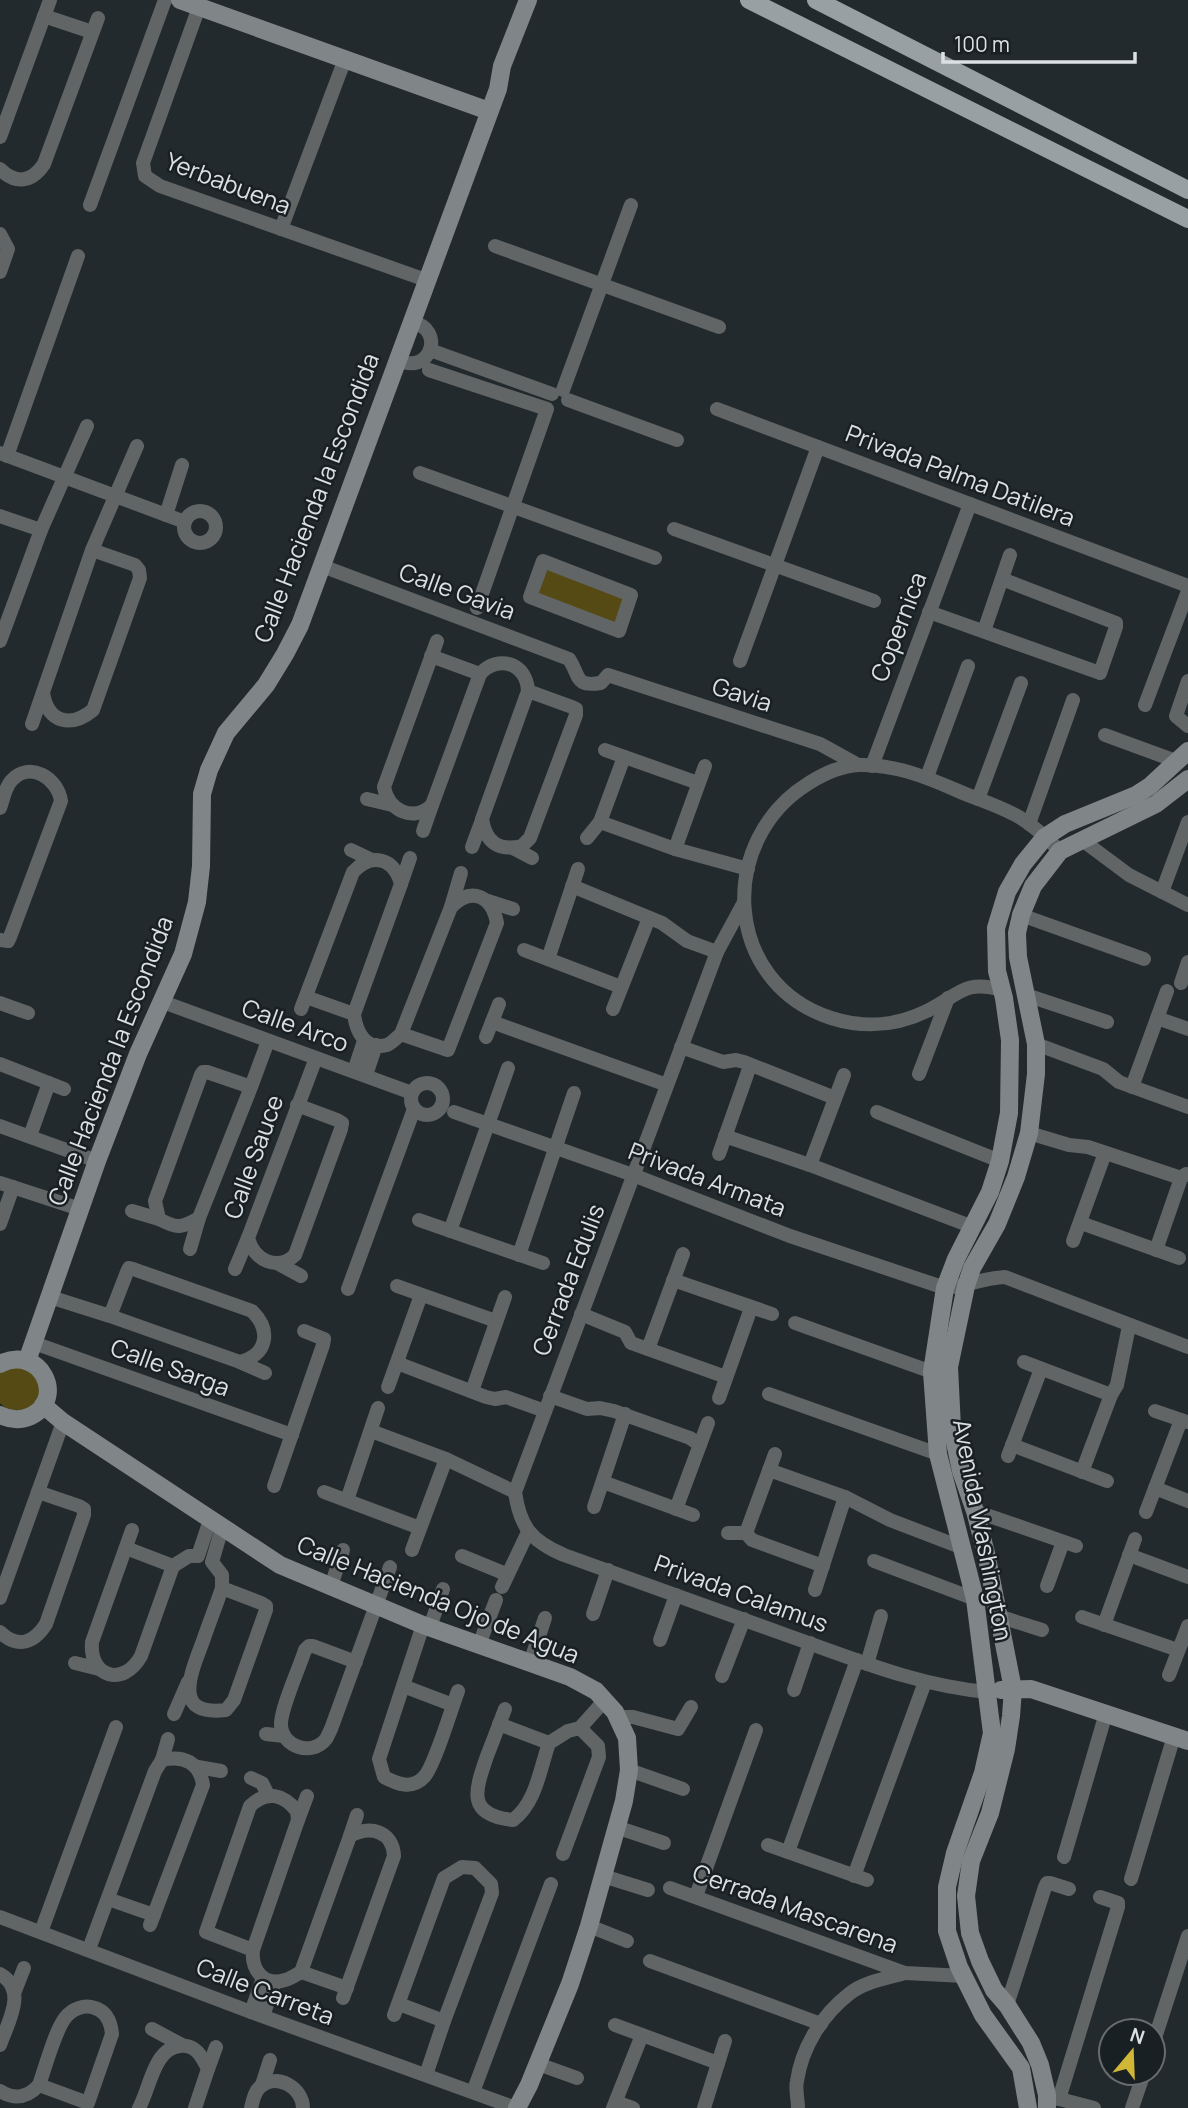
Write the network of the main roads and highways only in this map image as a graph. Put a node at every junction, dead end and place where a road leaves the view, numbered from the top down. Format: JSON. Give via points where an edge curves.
{"nodes":[{"id":1,"x":749,"y":0,"type":"edge"},
{"id":2,"x":816,"y":0,"type":"edge"},
{"id":3,"x":1188,"y":190,"type":"edge"},
{"id":4,"x":1188,"y":219,"type":"edge"}],
"edges":[{"from":1,"to":4,"type":"main road"},
{"from":2,"to":3,"type":"main road"}]}
